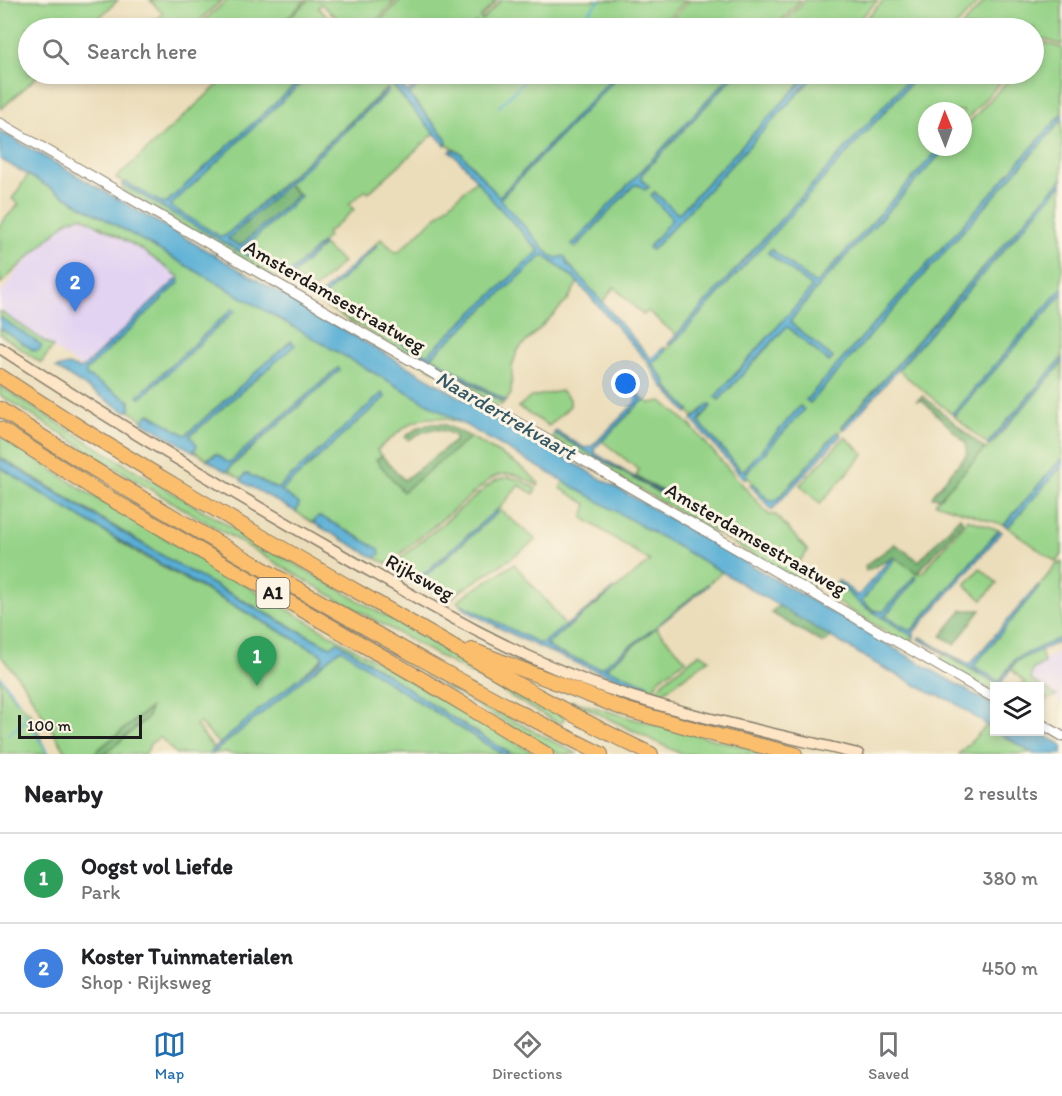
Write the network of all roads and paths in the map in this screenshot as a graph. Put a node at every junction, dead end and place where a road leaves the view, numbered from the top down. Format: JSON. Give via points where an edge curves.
{"nodes":[{"id":1,"x":0,"y":123,"type":"edge"},
{"id":2,"x":0,"y":348,"type":"edge"},
{"id":3,"x":0,"y":376,"type":"edge"},
{"id":4,"x":0,"y":409,"type":"edge"},
{"id":5,"x":0,"y":429,"type":"edge"},
{"id":6,"x":439,"y":638,"type":"junction"},
{"id":7,"x":990,"y":696,"type":"edge"},
{"id":8,"x":1044,"y":725,"type":"edge"},
{"id":9,"x":1062,"y":736,"type":"edge"},
{"id":10,"x":546,"y":754,"type":"edge"},
{"id":11,"x":601,"y":754,"type":"edge"},
{"id":12,"x":651,"y":754,"type":"edge"},
{"id":13,"x":795,"y":754,"type":"edge"},
{"id":14,"x":858,"y":754,"type":"edge"}],
"edges":[{"from":1,"to":7,"type":"street","name":"Amsterdamsestraatweg"},
{"from":2,"to":14,"type":"main road","name":"Rijksweg","via":[[294,528],[512,649],[585,681],[644,701]]},
{"from":3,"to":6,"type":"highway","number":"A1","via":[[167,482]]},
{"from":4,"to":11,"type":"highway","number":"A1","via":[[106,478],[384,639]]},
{"from":5,"to":10,"type":"highway","number":"A1","via":[[99,492]]},
{"from":6,"to":12,"type":"highway","number":"A1"},
{"from":6,"to":13,"type":"highway","number":"A1","via":[[627,710]]},
{"from":8,"to":9,"type":"street"}]}
